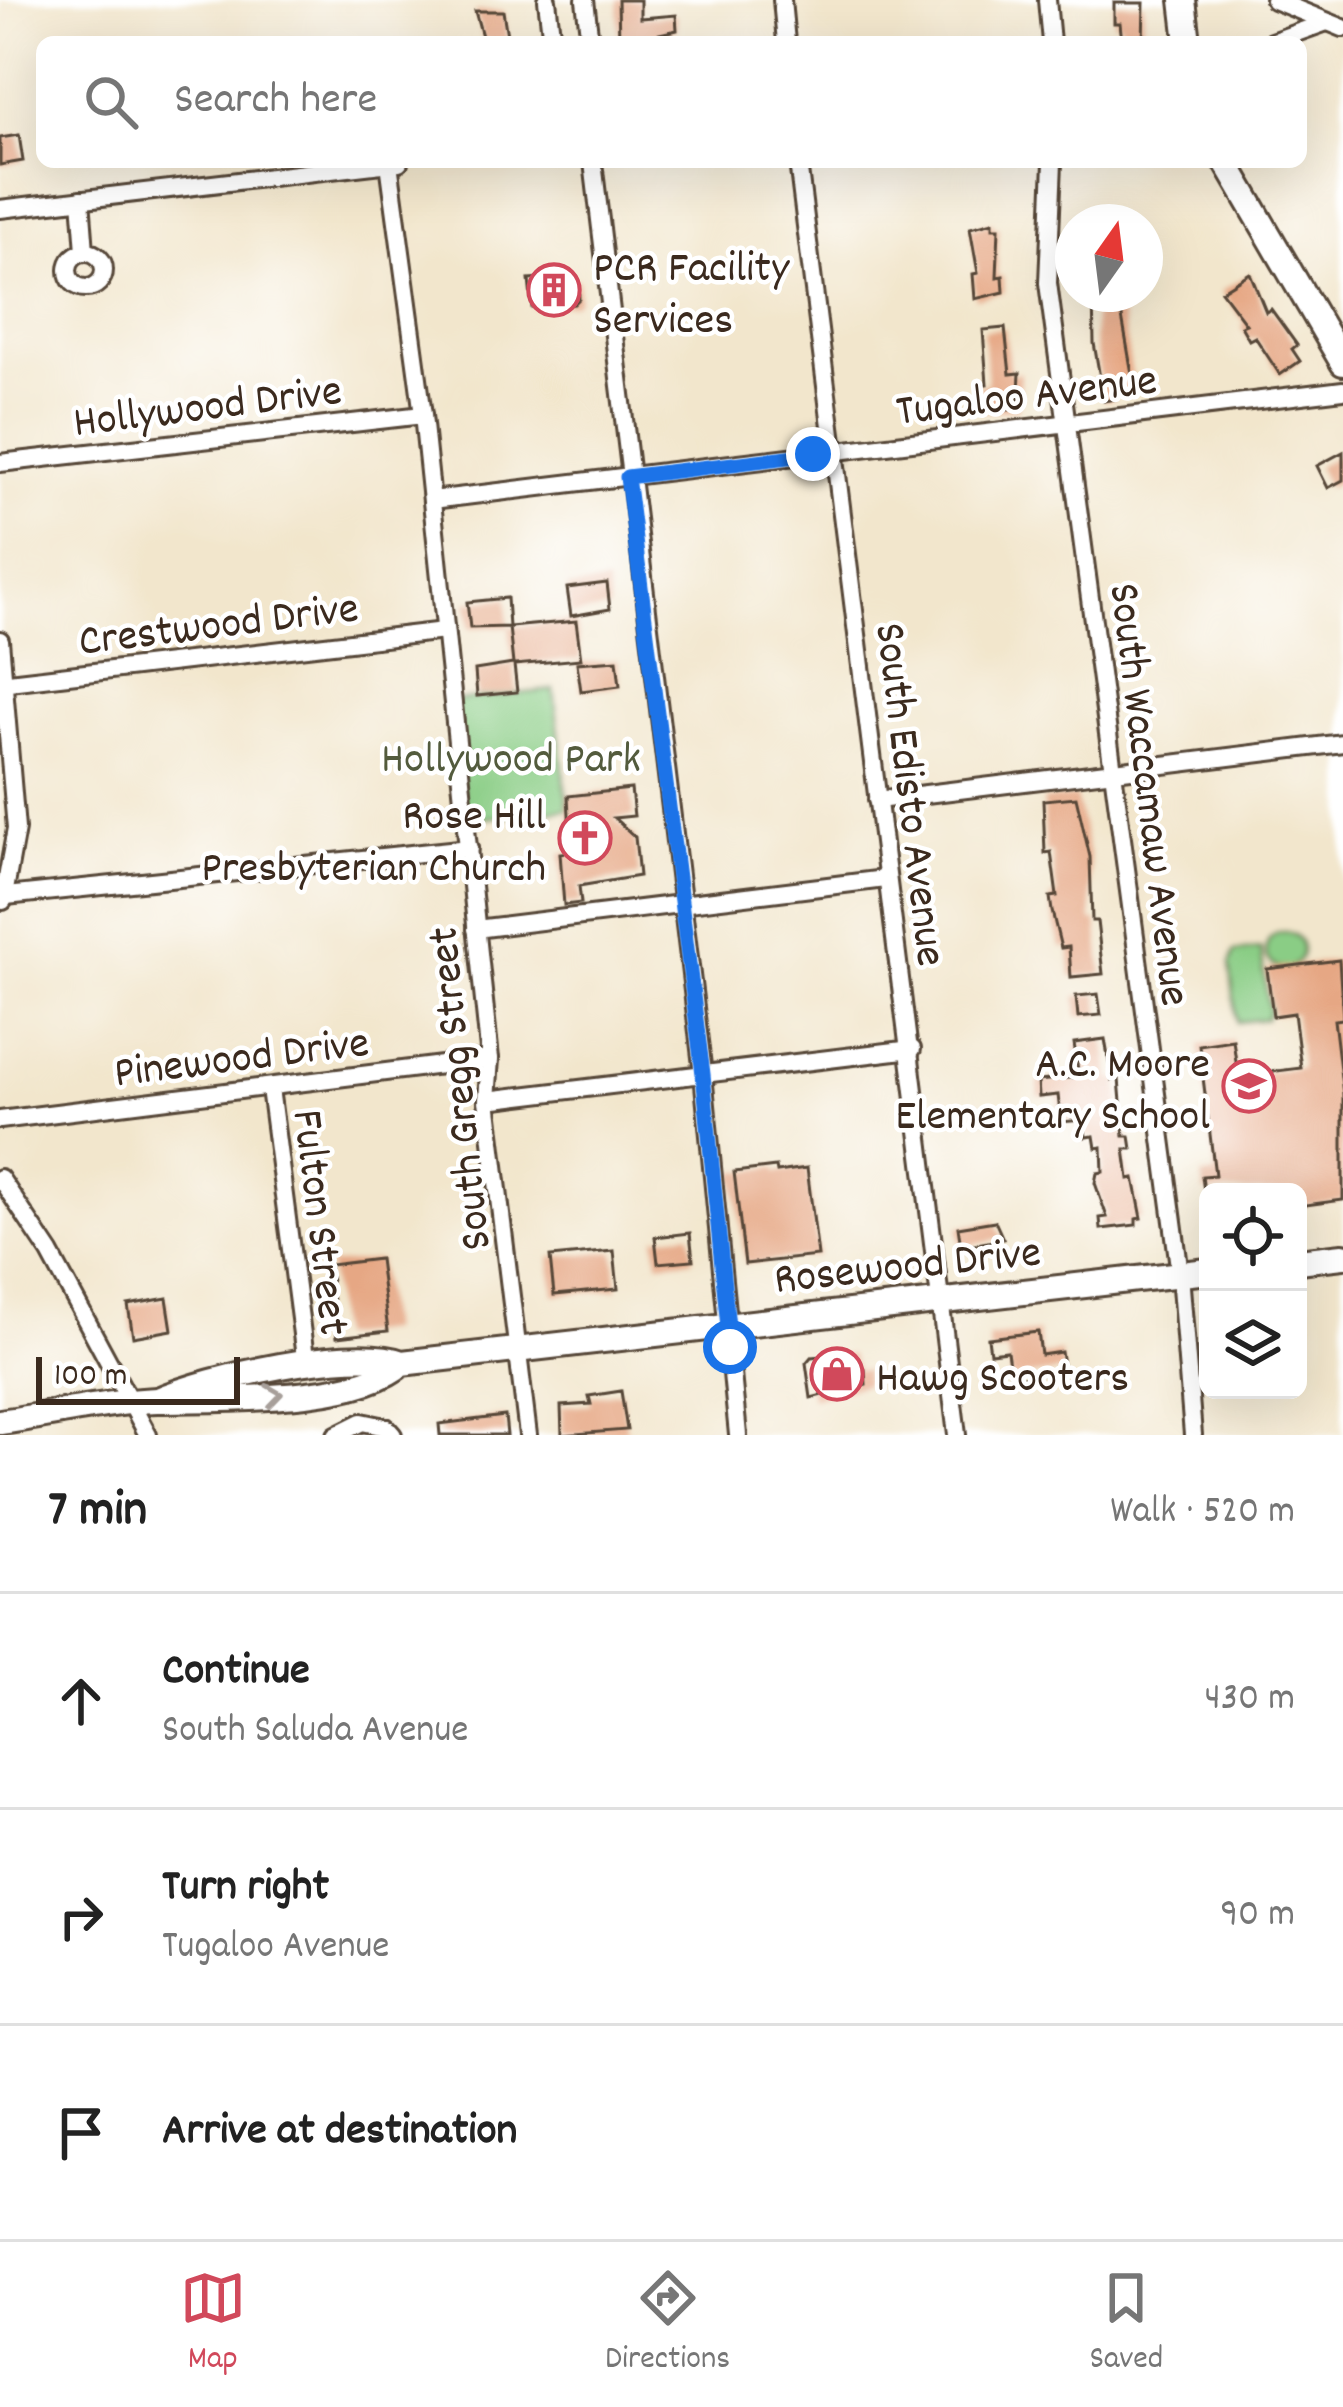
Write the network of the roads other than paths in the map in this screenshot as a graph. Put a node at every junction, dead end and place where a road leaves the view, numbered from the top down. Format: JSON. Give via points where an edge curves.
{"nodes":[{"id":1,"x":547,"y":0,"type":"edge"},
{"id":2,"x":585,"y":0,"type":"edge"},
{"id":3,"x":782,"y":0,"type":"edge"},
{"id":4,"x":1047,"y":0,"type":"edge"},
{"id":5,"x":1183,"y":0,"type":"edge"},
{"id":6,"x":1274,"y":0,"type":"edge"},
{"id":7,"x":1335,"y":25,"type":"edge"},
{"id":8,"x":551,"y":36,"type":"edge"},
{"id":9,"x":589,"y":36,"type":"edge"},
{"id":10,"x":785,"y":36,"type":"edge"},
{"id":11,"x":1050,"y":36,"type":"edge"},
{"id":12,"x":1187,"y":36,"type":"edge"},
{"id":13,"x":1293,"y":36,"type":"edge"},
{"id":14,"x":347,"y":168,"type":"edge"},
{"id":15,"x":390,"y":168,"type":"edge"},
{"id":16,"x":594,"y":168,"type":"edge"},
{"id":17,"x":799,"y":168,"type":"edge"},
{"id":18,"x":1053,"y":168,"type":"edge"},
{"id":19,"x":1229,"y":168,"type":"edge"},
{"id":20,"x":81,"y":200,"type":"junction"},
{"id":21,"x":0,"y":209,"type":"edge"},
{"id":22,"x":85,"y":251,"type":"dead end"},
{"id":23,"x":1343,"y":363,"type":"edge"},
{"id":24,"x":1343,"y":390,"type":"edge"},
{"id":25,"x":423,"y":415,"type":"junction"},
{"id":26,"x":1069,"y":424,"type":"junction"},
{"id":27,"x":836,"y":452,"type":"junction"},
{"id":28,"x":0,"y":463,"type":"edge"},
{"id":29,"x":627,"y":477,"type":"junction"},
{"id":30,"x":432,"y":500,"type":"junction"},
{"id":31,"x":444,"y":631,"type":"junction"},
{"id":32,"x":0,"y":640,"type":"edge"},
{"id":33,"x":2,"y":682,"type":"edge"},
{"id":34,"x":1343,"y":743,"type":"edge"},
{"id":35,"x":1114,"y":771,"type":"junction"},
{"id":36,"x":877,"y":800,"type":"junction"},
{"id":37,"x":469,"y":848,"type":"junction"},
{"id":38,"x":885,"y":880,"type":"junction"},
{"id":39,"x":3,"y":901,"type":"edge"},
{"id":40,"x":680,"y":907,"type":"junction"},
{"id":41,"x":476,"y":929,"type":"junction"},
{"id":42,"x":912,"y":1049,"type":"junction"},
{"id":43,"x":490,"y":1059,"type":"junction"},
{"id":44,"x":703,"y":1074,"type":"junction"},
{"id":45,"x":271,"y":1088,"type":"junction"},
{"id":46,"x":487,"y":1100,"type":"junction"},
{"id":47,"x":0,"y":1120,"type":"edge"},
{"id":48,"x":0,"y":1178,"type":"edge"},
{"id":49,"x":1343,"y":1256,"type":"edge"},
{"id":50,"x":1307,"y":1260,"type":"edge"},
{"id":51,"x":1199,"y":1272,"type":"edge"},
{"id":52,"x":1180,"y":1274,"type":"junction"},
{"id":53,"x":942,"y":1300,"type":"junction"},
{"id":54,"x":728,"y":1324,"type":"junction"},
{"id":55,"x":521,"y":1348,"type":"junction"},
{"id":56,"x":402,"y":1363,"type":"junction"},
{"id":57,"x":306,"y":1365,"type":"junction"},
{"id":58,"x":158,"y":1400,"type":"junction"},
{"id":59,"x":130,"y":1404,"type":"junction"},
{"id":60,"x":0,"y":1422,"type":"edge"},
{"id":61,"x":148,"y":1435,"type":"edge"},
{"id":62,"x":336,"y":1435,"type":"edge"},
{"id":63,"x":393,"y":1435,"type":"edge"},
{"id":64,"x":528,"y":1435,"type":"edge"},
{"id":65,"x":738,"y":1435,"type":"edge"},
{"id":66,"x":957,"y":1435,"type":"edge"},
{"id":67,"x":1193,"y":1435,"type":"edge"}],
"edges":[{"from":1,"to":8,"type":"street"},
{"from":2,"to":9,"type":"street"},
{"from":3,"to":10,"type":"street"},
{"from":4,"to":11,"type":"street"},
{"from":5,"to":12,"type":"main road"},
{"from":6,"to":7,"type":"street"},
{"from":7,"to":13,"type":"street"},
{"from":14,"to":20,"type":"street"},
{"from":15,"to":25,"type":"street","name":"South Gregg Street"},
{"from":16,"to":29,"type":"street"},
{"from":17,"to":27,"type":"street","name":"South Edisto Avenue"},
{"from":18,"to":26,"type":"street","name":"South Waccamaw Avenue","via":[[1048,284]]},
{"from":19,"to":23,"type":"main road"},
{"from":20,"to":21,"type":"street"},
{"from":20,"to":22,"type":"street"},
{"from":24,"to":26,"type":"street","name":"Tugaloo Avenue"},
{"from":25,"to":28,"type":"street","name":"Hollywood Drive"},
{"from":25,"to":30,"type":"street","name":"South Gregg Street"},
{"from":26,"to":27,"type":"street","name":"Tugaloo Avenue"},
{"from":26,"to":35,"type":"street","name":"South Waccamaw Avenue"},
{"from":27,"to":29,"type":"street","name":"Tugaloo Avenue"},
{"from":27,"to":36,"type":"street","name":"South Edisto Avenue"},
{"from":29,"to":30,"type":"street","name":"Tugaloo Avenue"},
{"from":29,"to":40,"type":"street"},
{"from":30,"to":31,"type":"street","name":"South Gregg Street"},
{"from":31,"to":33,"type":"street","name":"Crestwood Drive"},
{"from":31,"to":37,"type":"street","name":"South Gregg Street"},
{"from":32,"to":33,"type":"street"},
{"from":33,"to":39,"type":"street","via":[[16,829]]},
{"from":34,"to":35,"type":"street"},
{"from":35,"to":36,"type":"street"},
{"from":35,"to":52,"type":"street","name":"South Waccamaw Avenue"},
{"from":36,"to":38,"type":"street","name":"South Edisto Avenue"},
{"from":37,"to":39,"type":"street"},
{"from":37,"to":41,"type":"street","name":"South Gregg Street"},
{"from":38,"to":40,"type":"street"},
{"from":38,"to":42,"type":"street","name":"South Edisto Avenue"},
{"from":40,"to":41,"type":"street"},
{"from":40,"to":44,"type":"street"},
{"from":41,"to":43,"type":"street","name":"South Gregg Street"},
{"from":42,"to":44,"type":"street"},
{"from":42,"to":53,"type":"street","name":"South Edisto Avenue"},
{"from":43,"to":45,"type":"street","name":"Pinewood Drive"},
{"from":43,"to":46,"type":"street","name":"South Gregg Street"},
{"from":44,"to":46,"type":"street"},
{"from":44,"to":54,"type":"street"},
{"from":45,"to":47,"type":"street","name":"Pinewood Drive"},
{"from":45,"to":57,"type":"street","name":"Fulton Street"},
{"from":46,"to":55,"type":"street","name":"South Gregg Street"},
{"from":48,"to":59,"type":"street"},
{"from":49,"to":50,"type":"main road"},
{"from":51,"to":52,"type":"main road","name":"Rosewood Drive"},
{"from":52,"to":53,"type":"main road","name":"Rosewood Drive"},
{"from":52,"to":67,"type":"street","name":"South Waccamaw Avenue"},
{"from":53,"to":54,"type":"main road","name":"Rosewood Drive"},
{"from":53,"to":66,"type":"street","name":"South Edisto Avenue"},
{"from":54,"to":55,"type":"main road","name":"Rosewood Drive"},
{"from":54,"to":65,"type":"street"},
{"from":55,"to":56,"type":"main road","name":"Rosewood Drive"},
{"from":55,"to":64,"type":"street","name":"South Gregg Street"},
{"from":56,"to":57,"type":"main road","name":"Rosewood Drive","via":[[383,1356]]},
{"from":58,"to":56,"type":"main road","name":"Rosewood Drive","one_way":true,"via":[[212,1403],[369,1383]]},
{"from":57,"to":58,"type":"main road","name":"Rosewood Drive","via":[[206,1379]]},
{"from":58,"to":59,"type":"main road","name":"Rosewood Drive"},
{"from":59,"to":60,"type":"main road","name":"Rosewood Drive"},
{"from":59,"to":61,"type":"street"},
{"from":62,"to":63,"type":"street","via":[[362,1421]]}]}
